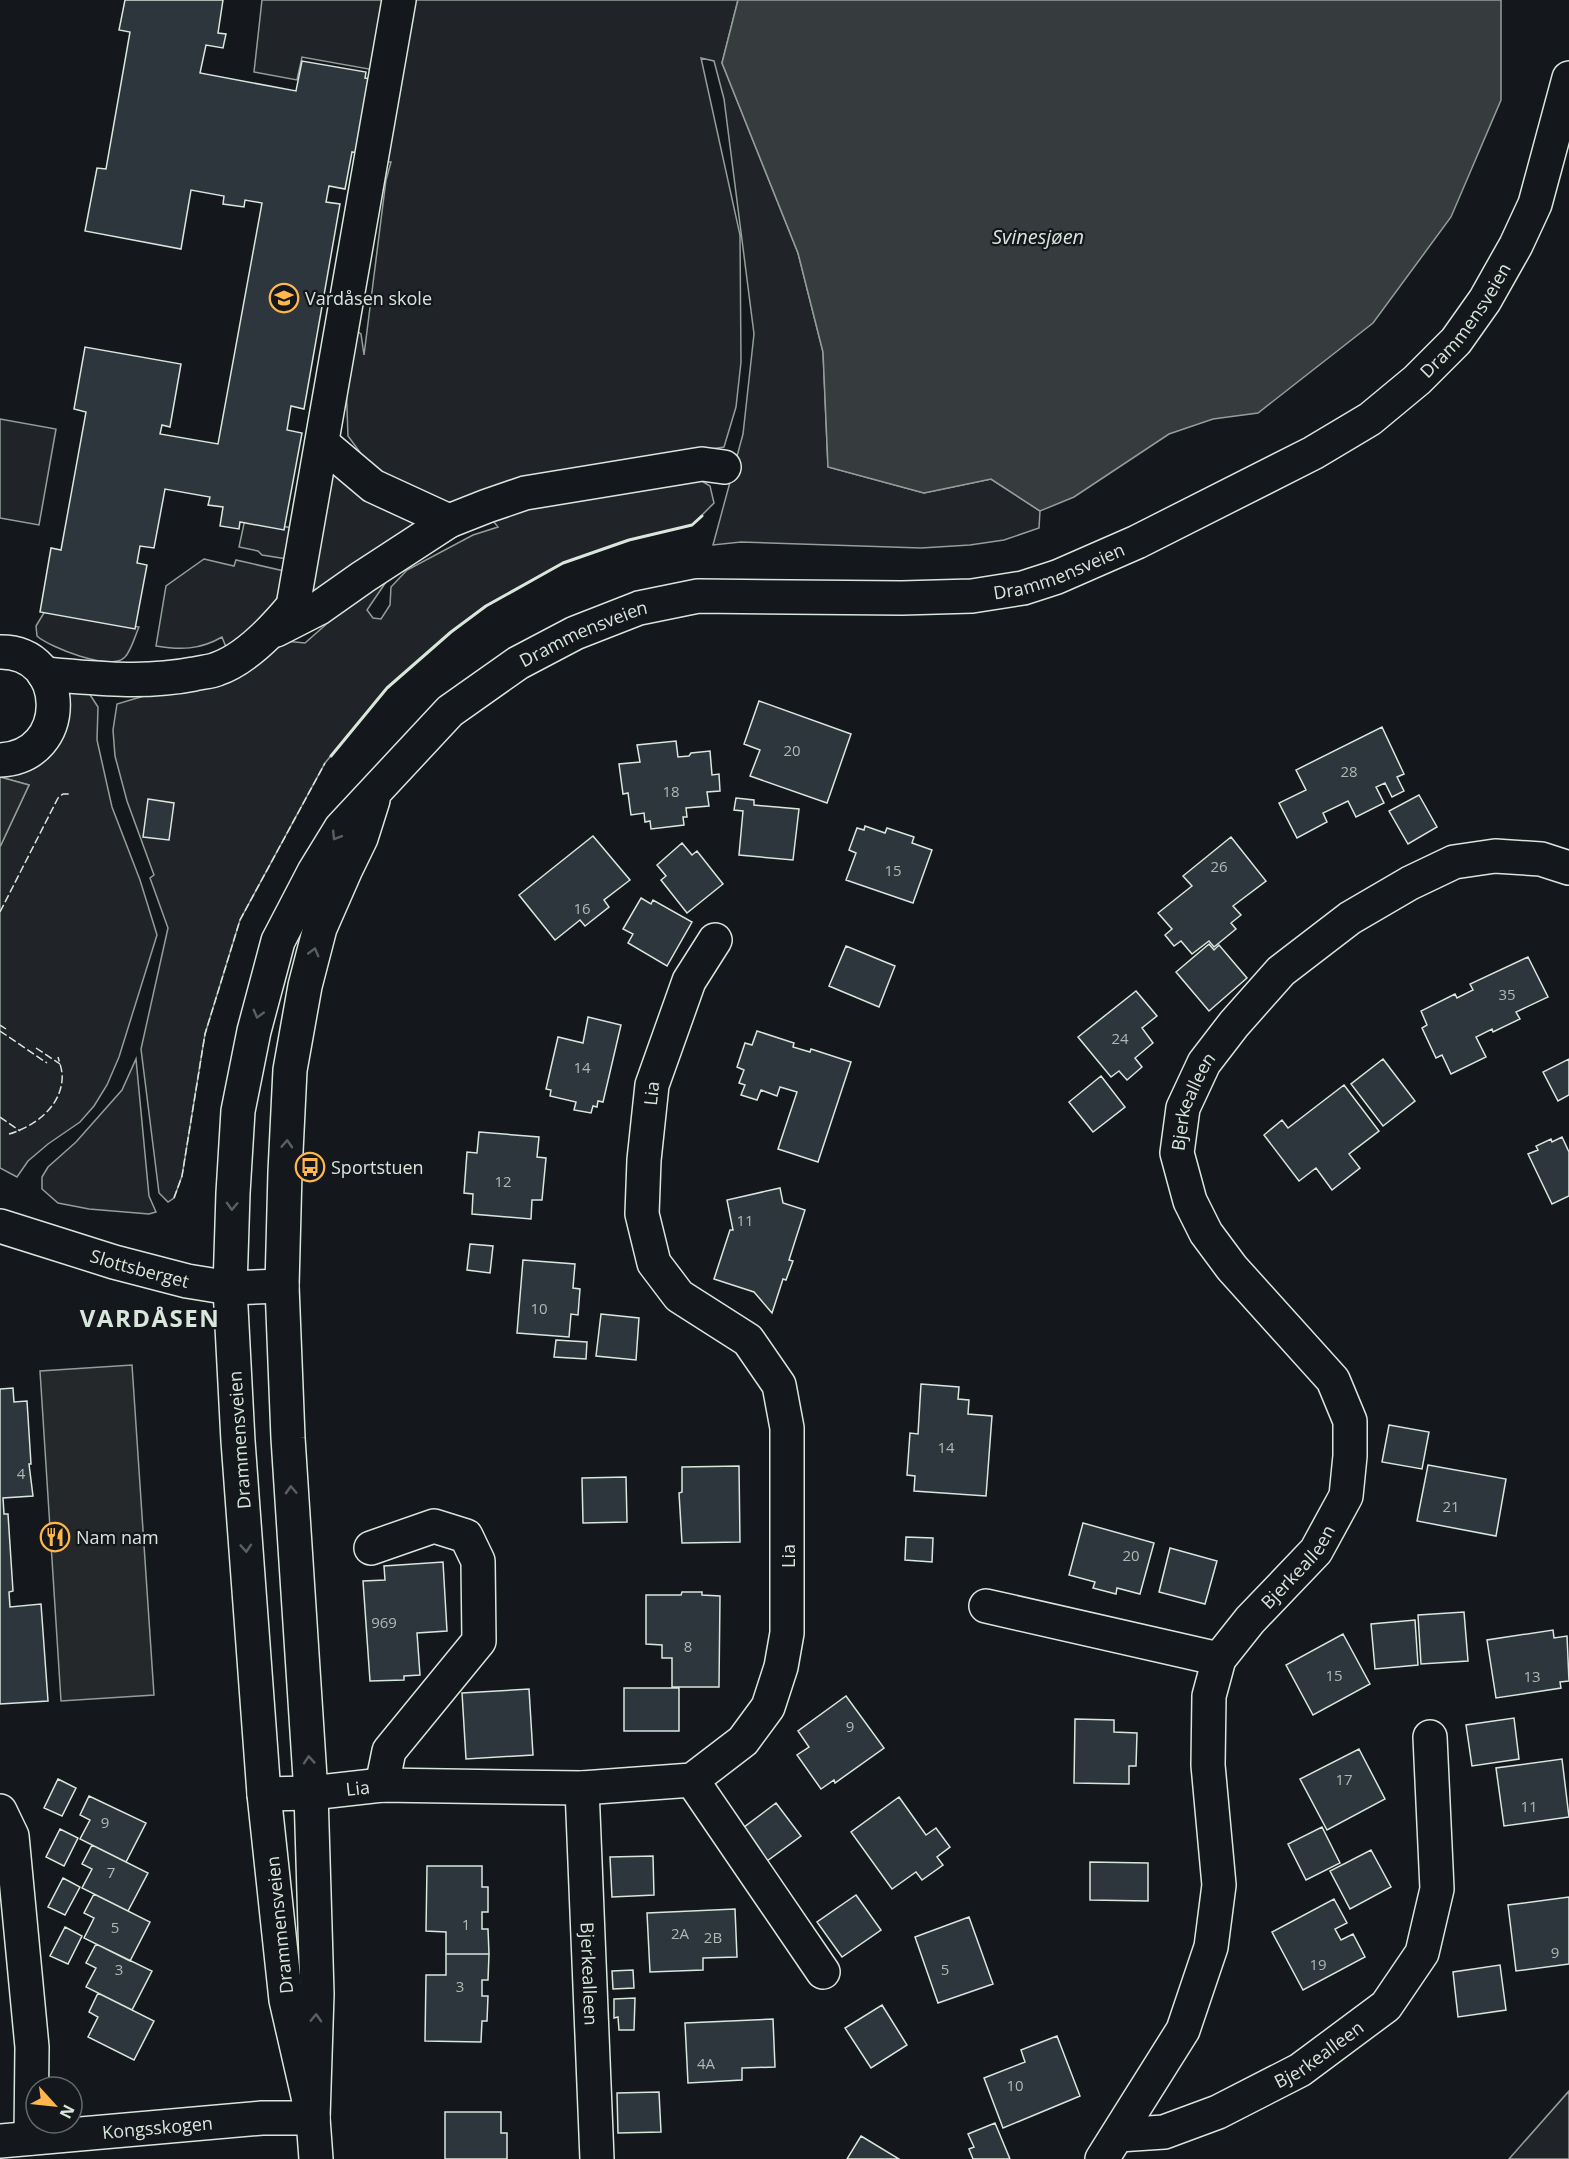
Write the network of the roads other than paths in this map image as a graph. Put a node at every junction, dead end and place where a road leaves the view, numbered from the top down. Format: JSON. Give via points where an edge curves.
{"nodes":[{"id":1,"x":399,"y":0,"type":"edge"},
{"id":2,"x":1569,"y":78,"type":"edge"},
{"id":3,"x":322,"y":443,"type":"junction"},
{"id":4,"x":724,"y":467,"type":"dead end"},
{"id":5,"x":449,"y":521,"type":"junction"},
{"id":6,"x":272,"y":632,"type":"junction"},
{"id":7,"x":0,"y":652,"type":"edge"},
{"id":8,"x":44,"y":674,"type":"junction"},
{"id":9,"x":0,"y":760,"type":"edge"},
{"id":10,"x":375,"y":793,"type":"junction"},
{"id":11,"x":1569,"y":868,"type":"edge"},
{"id":12,"x":716,"y":940,"type":"dead end"},
{"id":13,"x":0,"y":1226,"type":"edge"},
{"id":14,"x":282,"y":1286,"type":"junction"},
{"id":15,"x":230,"y":1288,"type":"junction"},
{"id":16,"x":371,"y":1548,"type":"dead end"},
{"id":17,"x":987,"y":1606,"type":"dead end"},
{"id":18,"x":1219,"y":1659,"type":"junction"},
{"id":19,"x":1430,"y":1737,"type":"dead end"},
{"id":20,"x":692,"y":1779,"type":"junction"},
{"id":21,"x":382,"y":1785,"type":"junction"},
{"id":22,"x":582,"y":1788,"type":"junction"},
{"id":23,"x":311,"y":1793,"type":"junction"},
{"id":24,"x":264,"y":1794,"type":"junction"},
{"id":25,"x":0,"y":1811,"type":"edge"},
{"id":26,"x":823,"y":1972,"type":"dead end"},
{"id":27,"x":313,"y":2118,"type":"junction"},
{"id":28,"x":16,"y":2140,"type":"edge"},
{"id":29,"x":1110,"y":2147,"type":"edge"},
{"id":30,"x":316,"y":2159,"type":"edge"},
{"id":31,"x":597,"y":2159,"type":"edge"}],
"edges":[{"from":1,"to":3,"type":"street"},
{"from":2,"to":10,"type":"street","name":"Drammensveien","via":[[1535,204],[1485,300],[1456,341],[1370,419],[1313,453],[1137,542],[1023,588],[972,596],[902,598],[698,596],[639,608],[575,633],[508,670],[450,711]]},
{"from":3,"to":5,"type":"street","via":[[374,486]]},
{"from":3,"to":6,"type":"street","via":[[293,606]]},
{"from":4,"to":5,"type":"street","via":[[702,464],[525,493]]},
{"from":5,"to":6,"type":"street","via":[[319,609]]},
{"from":6,"to":8,"type":"street","via":[[217,669],[180,677],[115,679]]},
{"from":7,"to":8,"type":"street","via":[[20,656]]},
{"from":8,"to":9,"type":"street","via":[[52,690],[51,725],[42,741],[28,753]]},
{"from":14,"to":10,"type":"street","name":"Drammensveien","one_way":true,"via":[[290,1070],[305,986],[320,928],[361,838]]},
{"from":10,"to":15,"type":"street","name":"Drammensveien","one_way":true,"via":[[341,828],[278,941],[238,1111]]},
{"from":11,"to":18,"type":"street","name":"Bjerkealleen","via":[[1541,859],[1495,856],[1454,862],[1350,918],[1281,971],[1234,1024],[1204,1063],[1183,1108],[1177,1153],[1190,1201],[1206,1233],[1232,1268],[1333,1380],[1350,1421],[1346,1496],[1316,1551]]},
{"from":12,"to":20,"type":"street","name":"Lia","via":[[689,981],[652,1085],[642,1214],[654,1263],[678,1296],[748,1340],[779,1385],[787,1428],[787,1633],[768,1707],[743,1741]]},
{"from":13,"to":15,"type":"street","name":"Slottsberget","via":[[151,1273]]},
{"from":14,"to":15,"type":"street","name":"Slottsberget"},
{"from":23,"to":14,"type":"street","name":"Drammensveien","one_way":true},
{"from":15,"to":24,"type":"street","name":"Drammensveien","one_way":true},
{"from":16,"to":21,"type":"street","via":[[434,1526],[466,1536],[478,1561],[479,1641],[389,1751]]},
{"from":17,"to":18,"type":"street"},
{"from":18,"to":29,"type":"street","name":"Bjerkealleen","via":[[1209,1696],[1208,1765],[1219,1885],[1211,1947],[1183,2030]]},
{"from":19,"to":29,"type":"street","name":"Bjerkealleen","via":[[1437,1889],[1422,1953],[1386,2006],[1300,2070],[1218,2112]]},
{"from":20,"to":22,"type":"street","name":"Lia"},
{"from":20,"to":26,"type":"street"},
{"from":21,"to":22,"type":"street","name":"Lia"},
{"from":21,"to":23,"type":"street","name":"Lia"},
{"from":22,"to":31,"type":"street","name":"Bjerkealleen"},
{"from":23,"to":24,"type":"street","name":"Lia"},
{"from":27,"to":23,"type":"street","name":"Drammensveien","one_way":true,"via":[[317,1994]]},
{"from":24,"to":27,"type":"street","name":"Drammensveien","via":[[286,2000]]},
{"from":25,"to":28,"type":"street","via":[[12,1836],[32,2047]]},
{"from":27,"to":28,"type":"street","name":"Kongsskogen","via":[[262,2118]]},
{"from":27,"to":30,"type":"street","name":"Drammensveien"}]}
